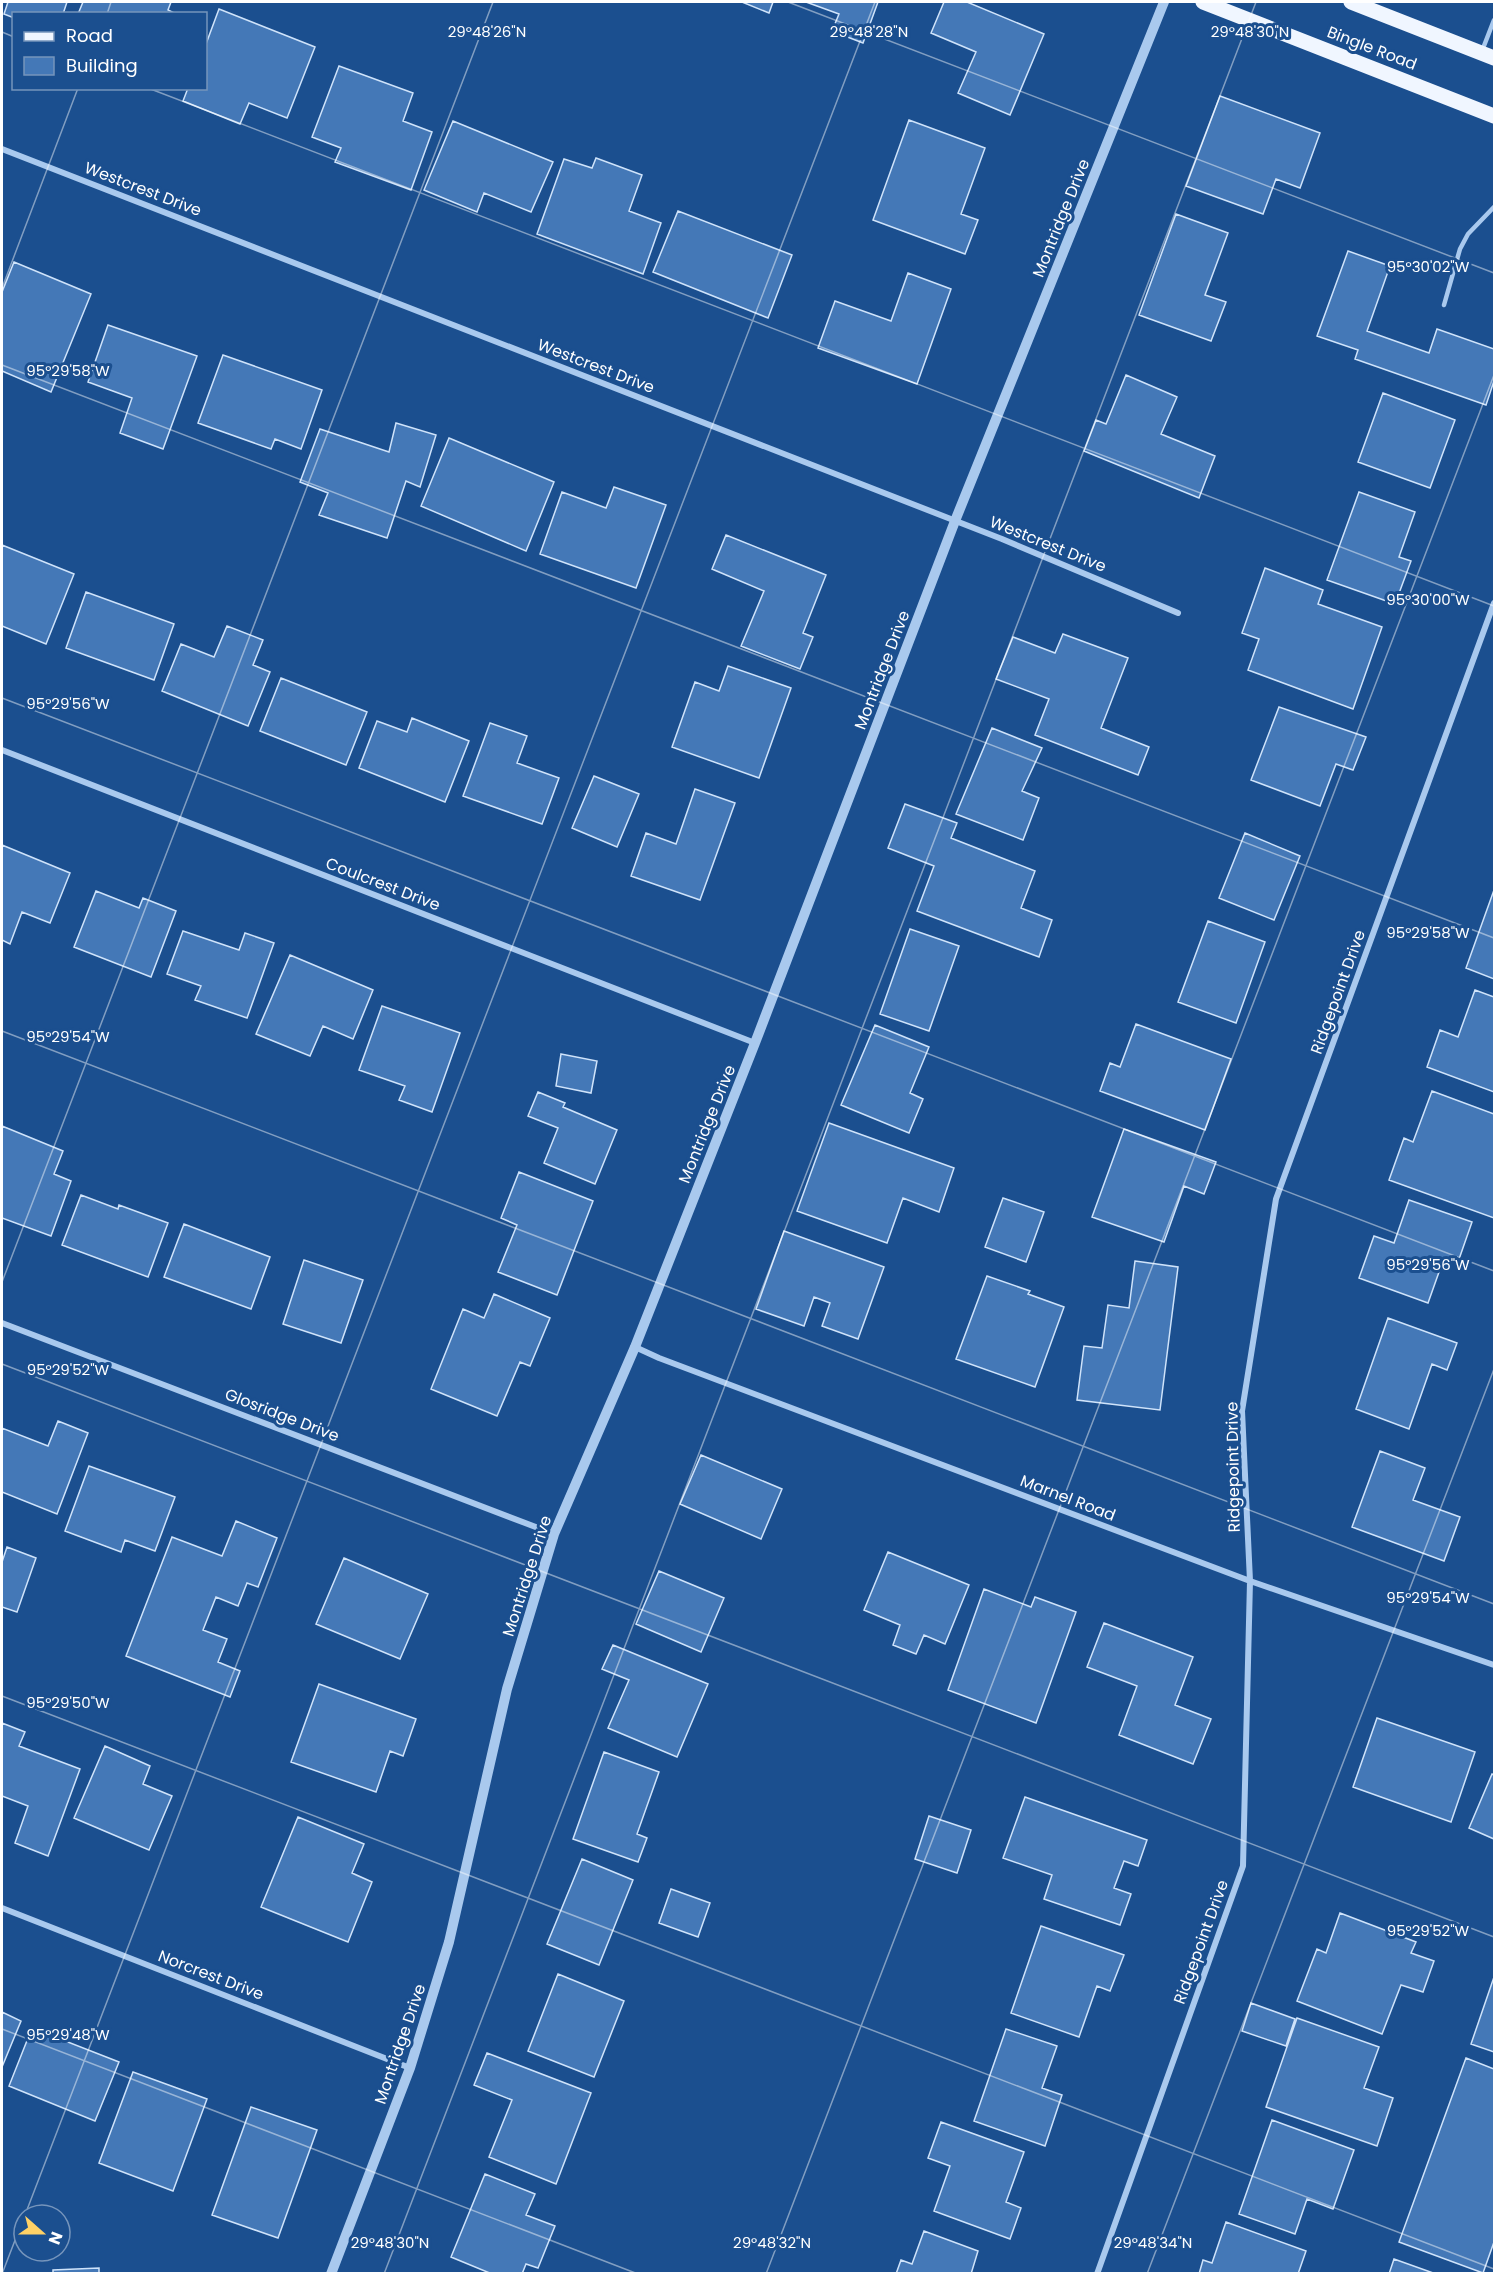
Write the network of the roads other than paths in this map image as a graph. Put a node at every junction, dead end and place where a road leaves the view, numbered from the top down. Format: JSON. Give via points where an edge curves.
{"nodes":[{"id":1,"x":1164,"y":2,"type":"edge"},
{"id":2,"x":1203,"y":2,"type":"edge"},
{"id":3,"x":1351,"y":2,"type":"edge"},
{"id":4,"x":1494,"y":20,"type":"edge"},
{"id":5,"x":1488,"y":56,"type":"edge"},
{"id":6,"x":1494,"y":116,"type":"edge"},
{"id":7,"x":2,"y":148,"type":"edge"},
{"id":8,"x":1494,"y":207,"type":"edge"},
{"id":9,"x":1444,"y":305,"type":"dead end"},
{"id":10,"x":955,"y":521,"type":"junction"},
{"id":11,"x":1494,"y":603,"type":"edge"},
{"id":12,"x":1178,"y":613,"type":"dead end"},
{"id":13,"x":2,"y":750,"type":"edge"},
{"id":14,"x":755,"y":1043,"type":"junction"},
{"id":15,"x":2,"y":1323,"type":"edge"},
{"id":16,"x":635,"y":1347,"type":"junction"},
{"id":17,"x":554,"y":1533,"type":"junction"},
{"id":18,"x":1250,"y":1581,"type":"junction"},
{"id":19,"x":1494,"y":1665,"type":"edge"},
{"id":20,"x":2,"y":1908,"type":"edge"},
{"id":21,"x":410,"y":2068,"type":"junction"},
{"id":22,"x":330,"y":2274,"type":"edge"},
{"id":23,"x":1097,"y":2274,"type":"edge"}],
"edges":[{"from":1,"to":10,"type":"street","name":"Montridge Drive"},
{"from":2,"to":6,"type":"main road","name":"Bingle Road"},
{"from":3,"to":5,"type":"main road"},
{"from":4,"to":5,"type":"lane"},
{"from":7,"to":10,"type":"street","name":"Westcrest Drive"},
{"from":8,"to":9,"type":"lane","via":[[1468,234],[1460,249]]},
{"from":10,"to":12,"type":"street","name":"Westcrest Drive"},
{"from":10,"to":14,"type":"street","name":"Montridge Drive"},
{"from":11,"to":18,"type":"street","name":"Ridgepoint Drive","via":[[1276,1199],[1242,1411]]},
{"from":13,"to":14,"type":"street","name":"Coulcrest Drive"},
{"from":14,"to":16,"type":"street","name":"Montridge Drive"},
{"from":15,"to":17,"type":"street","name":"Glosridge Drive"},
{"from":16,"to":17,"type":"street","name":"Montridge Drive"},
{"from":16,"to":18,"type":"street","name":"Marnel Road"},
{"from":17,"to":21,"type":"street","name":"Montridge Drive","via":[[507,1689],[449,1942]]},
{"from":18,"to":19,"type":"street","name":"Marnel Road"},
{"from":18,"to":23,"type":"street","name":"Ridgepoint Drive","via":[[1243,1866]]},
{"from":20,"to":21,"type":"street","name":"Norcrest Drive"},
{"from":21,"to":22,"type":"street","name":"Montridge Drive"}]}
